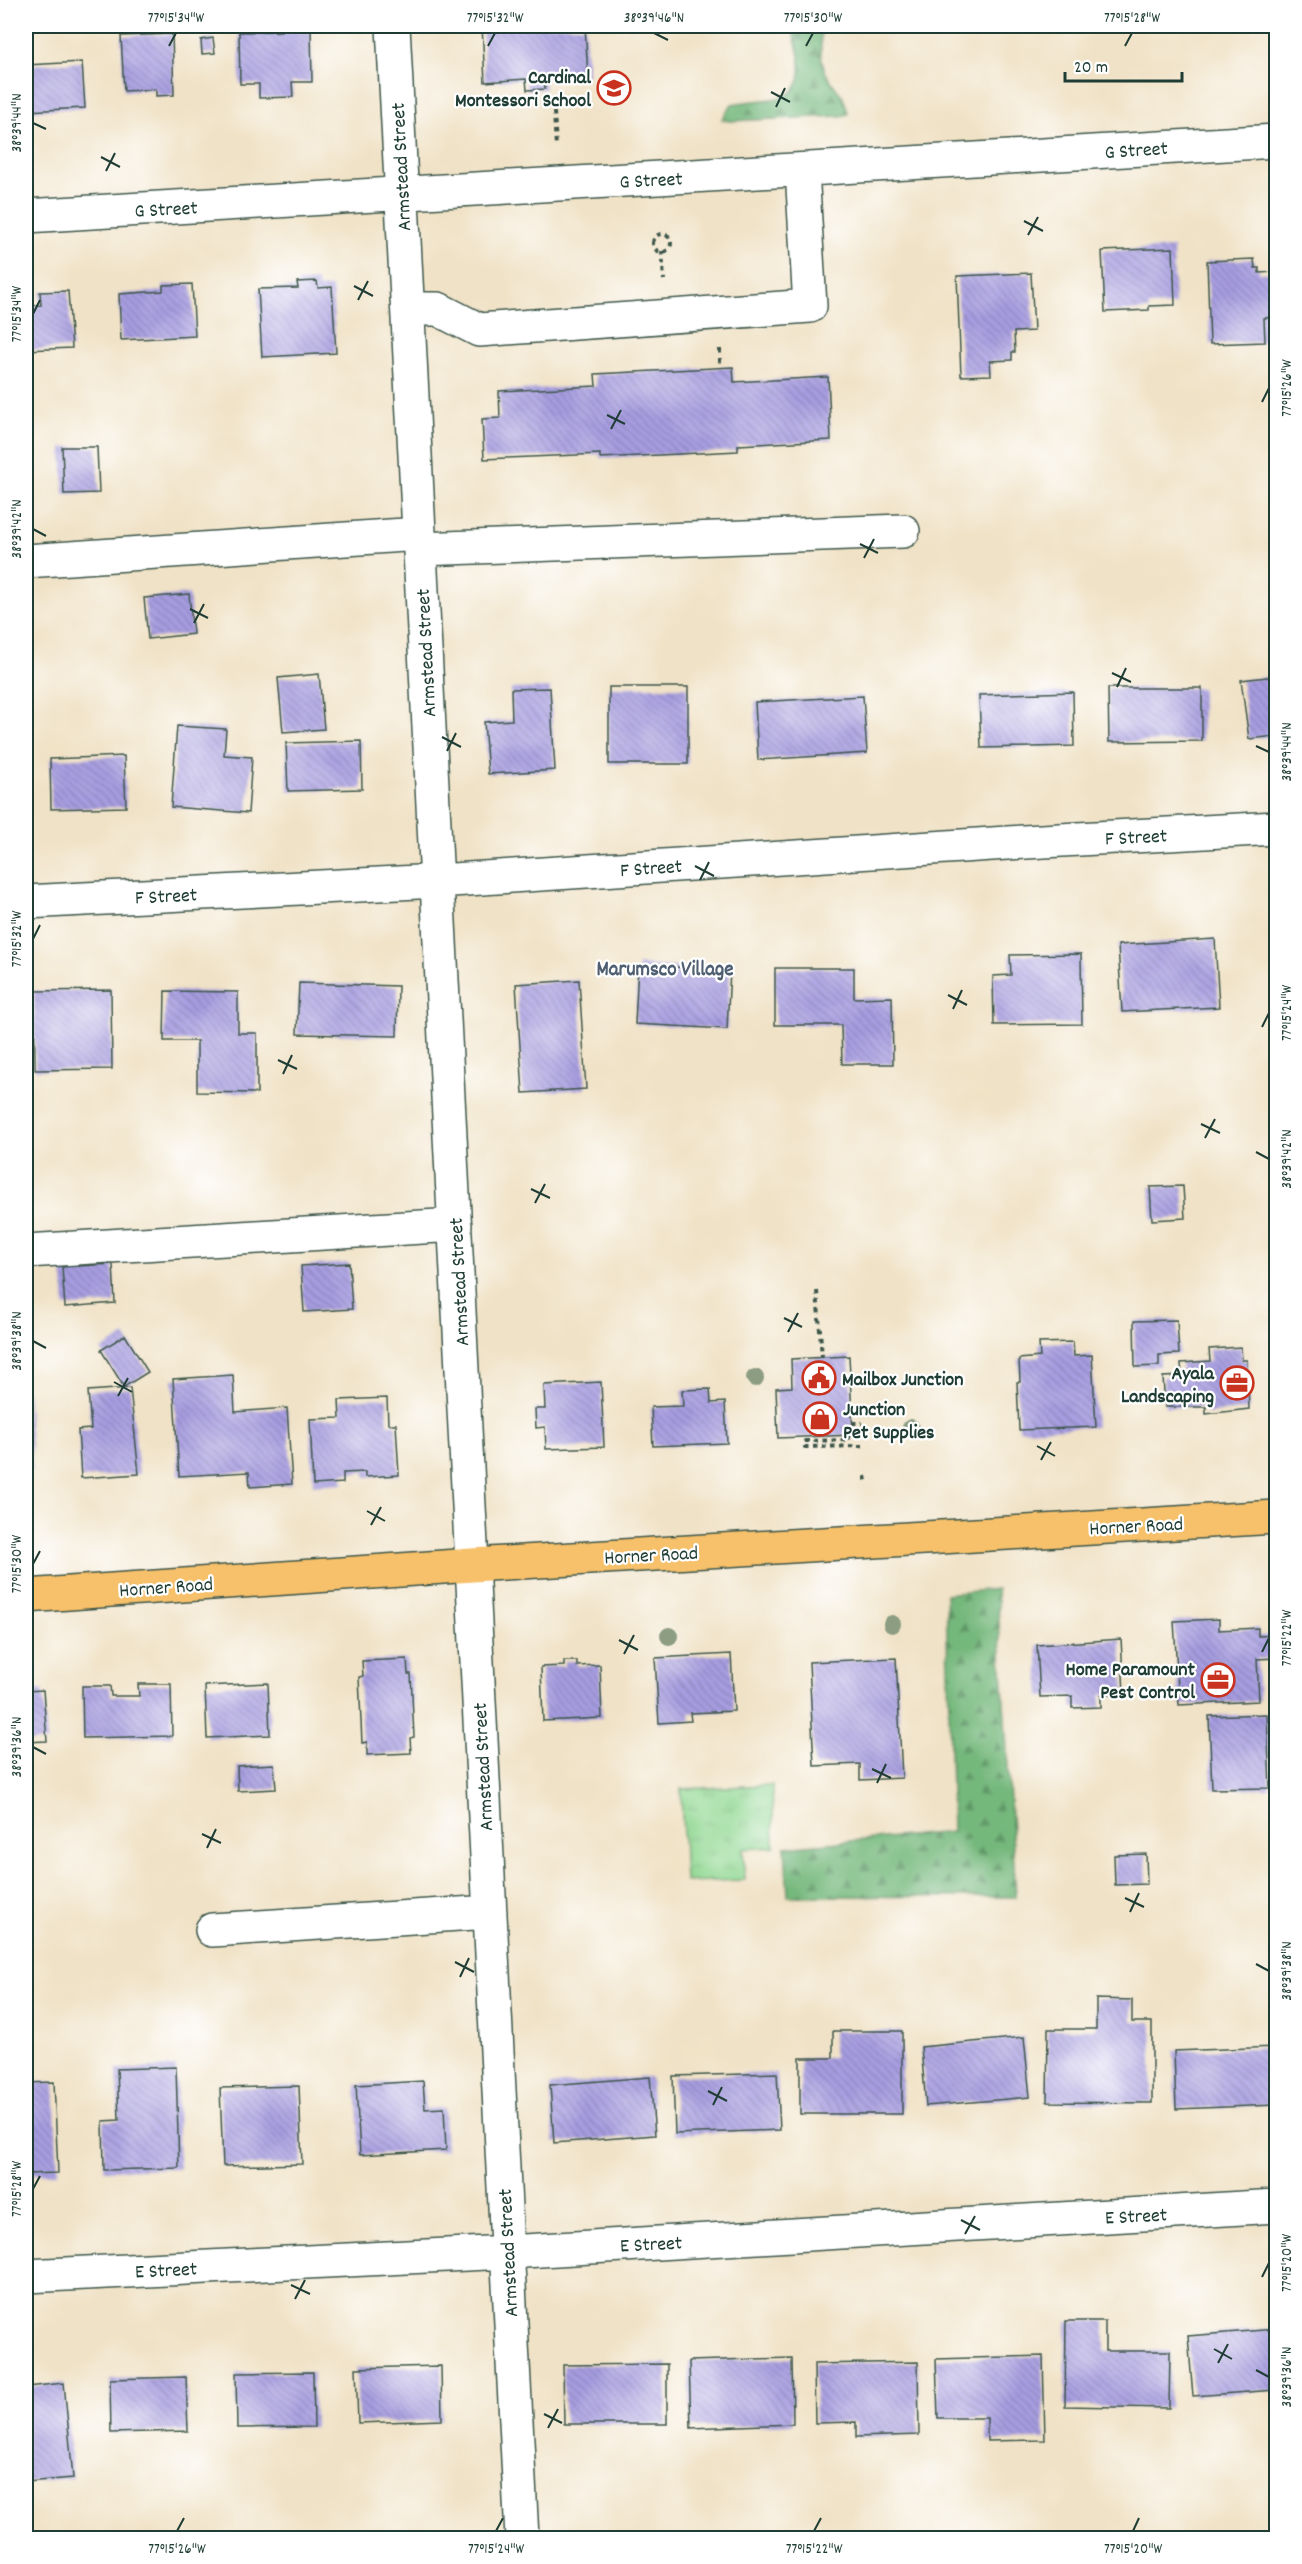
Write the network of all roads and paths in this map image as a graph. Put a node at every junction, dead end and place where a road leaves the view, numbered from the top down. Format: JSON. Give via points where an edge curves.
{"nodes":[{"id":1,"x":393,"y":26,"type":"edge"},
{"id":2,"x":1276,"y":141,"type":"edge"},
{"id":3,"x":802,"y":170,"type":"junction"},
{"id":4,"x":401,"y":194,"type":"junction"},
{"id":5,"x":26,"y":216,"type":"edge"},
{"id":6,"x":669,"y":248,"type":"joint"},
{"id":7,"x":408,"y":309,"type":"junction"},
{"id":8,"x":903,"y":531,"type":"dead end"},
{"id":9,"x":419,"y":542,"type":"junction"},
{"id":10,"x":26,"y":561,"type":"edge"},
{"id":11,"x":1276,"y":828,"type":"edge"},
{"id":12,"x":437,"y":881,"type":"junction"},
{"id":13,"x":26,"y":902,"type":"edge"},
{"id":14,"x":455,"y":1225,"type":"junction"},
{"id":15,"x":26,"y":1251,"type":"edge"},
{"id":16,"x":817,"y":1291,"type":"dead end"},
{"id":17,"x":822,"y":1357,"type":"dead end"},
{"id":18,"x":862,"y":1423,"type":"dead end"},
{"id":19,"x":852,"y":1424,"type":"dead end"},
{"id":20,"x":849,"y":1435,"type":"dead end"},
{"id":21,"x":864,"y":1446,"type":"dead end"},
{"id":22,"x":1276,"y":1517,"type":"edge"},
{"id":23,"x":472,"y":1564,"type":"junction"},
{"id":24,"x":26,"y":1596,"type":"edge"},
{"id":25,"x":490,"y":1912,"type":"junction"},
{"id":26,"x":212,"y":1930,"type":"dead end"},
{"id":27,"x":1276,"y":2206,"type":"edge"},
{"id":28,"x":507,"y":2252,"type":"junction"},
{"id":29,"x":26,"y":2276,"type":"edge"},
{"id":30,"x":522,"y":2538,"type":"edge"}],
"edges":[{"from":1,"to":4,"type":"street","name":"Armstead Street"},
{"from":2,"to":3,"type":"street","name":"G Street"},
{"from":3,"to":4,"type":"street","name":"G Street"},
{"from":3,"to":7,"type":"street","via":[[810,306],[479,330],[438,309]]},
{"from":4,"to":5,"type":"street","name":"G Street"},
{"from":4,"to":7,"type":"street","name":"Armstead Street"},
{"from":6,"to":6,"type":"path","via":[[658,250],[654,238],[666,236]]},
{"from":7,"to":9,"type":"street","name":"Armstead Street"},
{"from":8,"to":9,"type":"street"},
{"from":9,"to":10,"type":"street"},
{"from":9,"to":12,"type":"street","name":"Armstead Street"},
{"from":11,"to":12,"type":"street","name":"F Street"},
{"from":12,"to":13,"type":"street","name":"F Street"},
{"from":12,"to":14,"type":"street","name":"Armstead Street"},
{"from":14,"to":15,"type":"street"},
{"from":14,"to":23,"type":"street","name":"Armstead Street"},
{"from":16,"to":17,"type":"path"},
{"from":18,"to":19,"type":"path"},
{"from":20,"to":21,"type":"path","via":[[849,1440],[804,1441],[805,1447]]},
{"from":22,"to":23,"type":"main road","name":"Horner Road"},
{"from":23,"to":24,"type":"main road","name":"Horner Road"},
{"from":23,"to":25,"type":"street","name":"Armstead Street"},
{"from":25,"to":26,"type":"street"},
{"from":25,"to":28,"type":"street","name":"Armstead Street"},
{"from":27,"to":28,"type":"street","name":"E Street"},
{"from":28,"to":29,"type":"street","name":"E Street"},
{"from":28,"to":30,"type":"street","name":"Armstead Street"}]}
